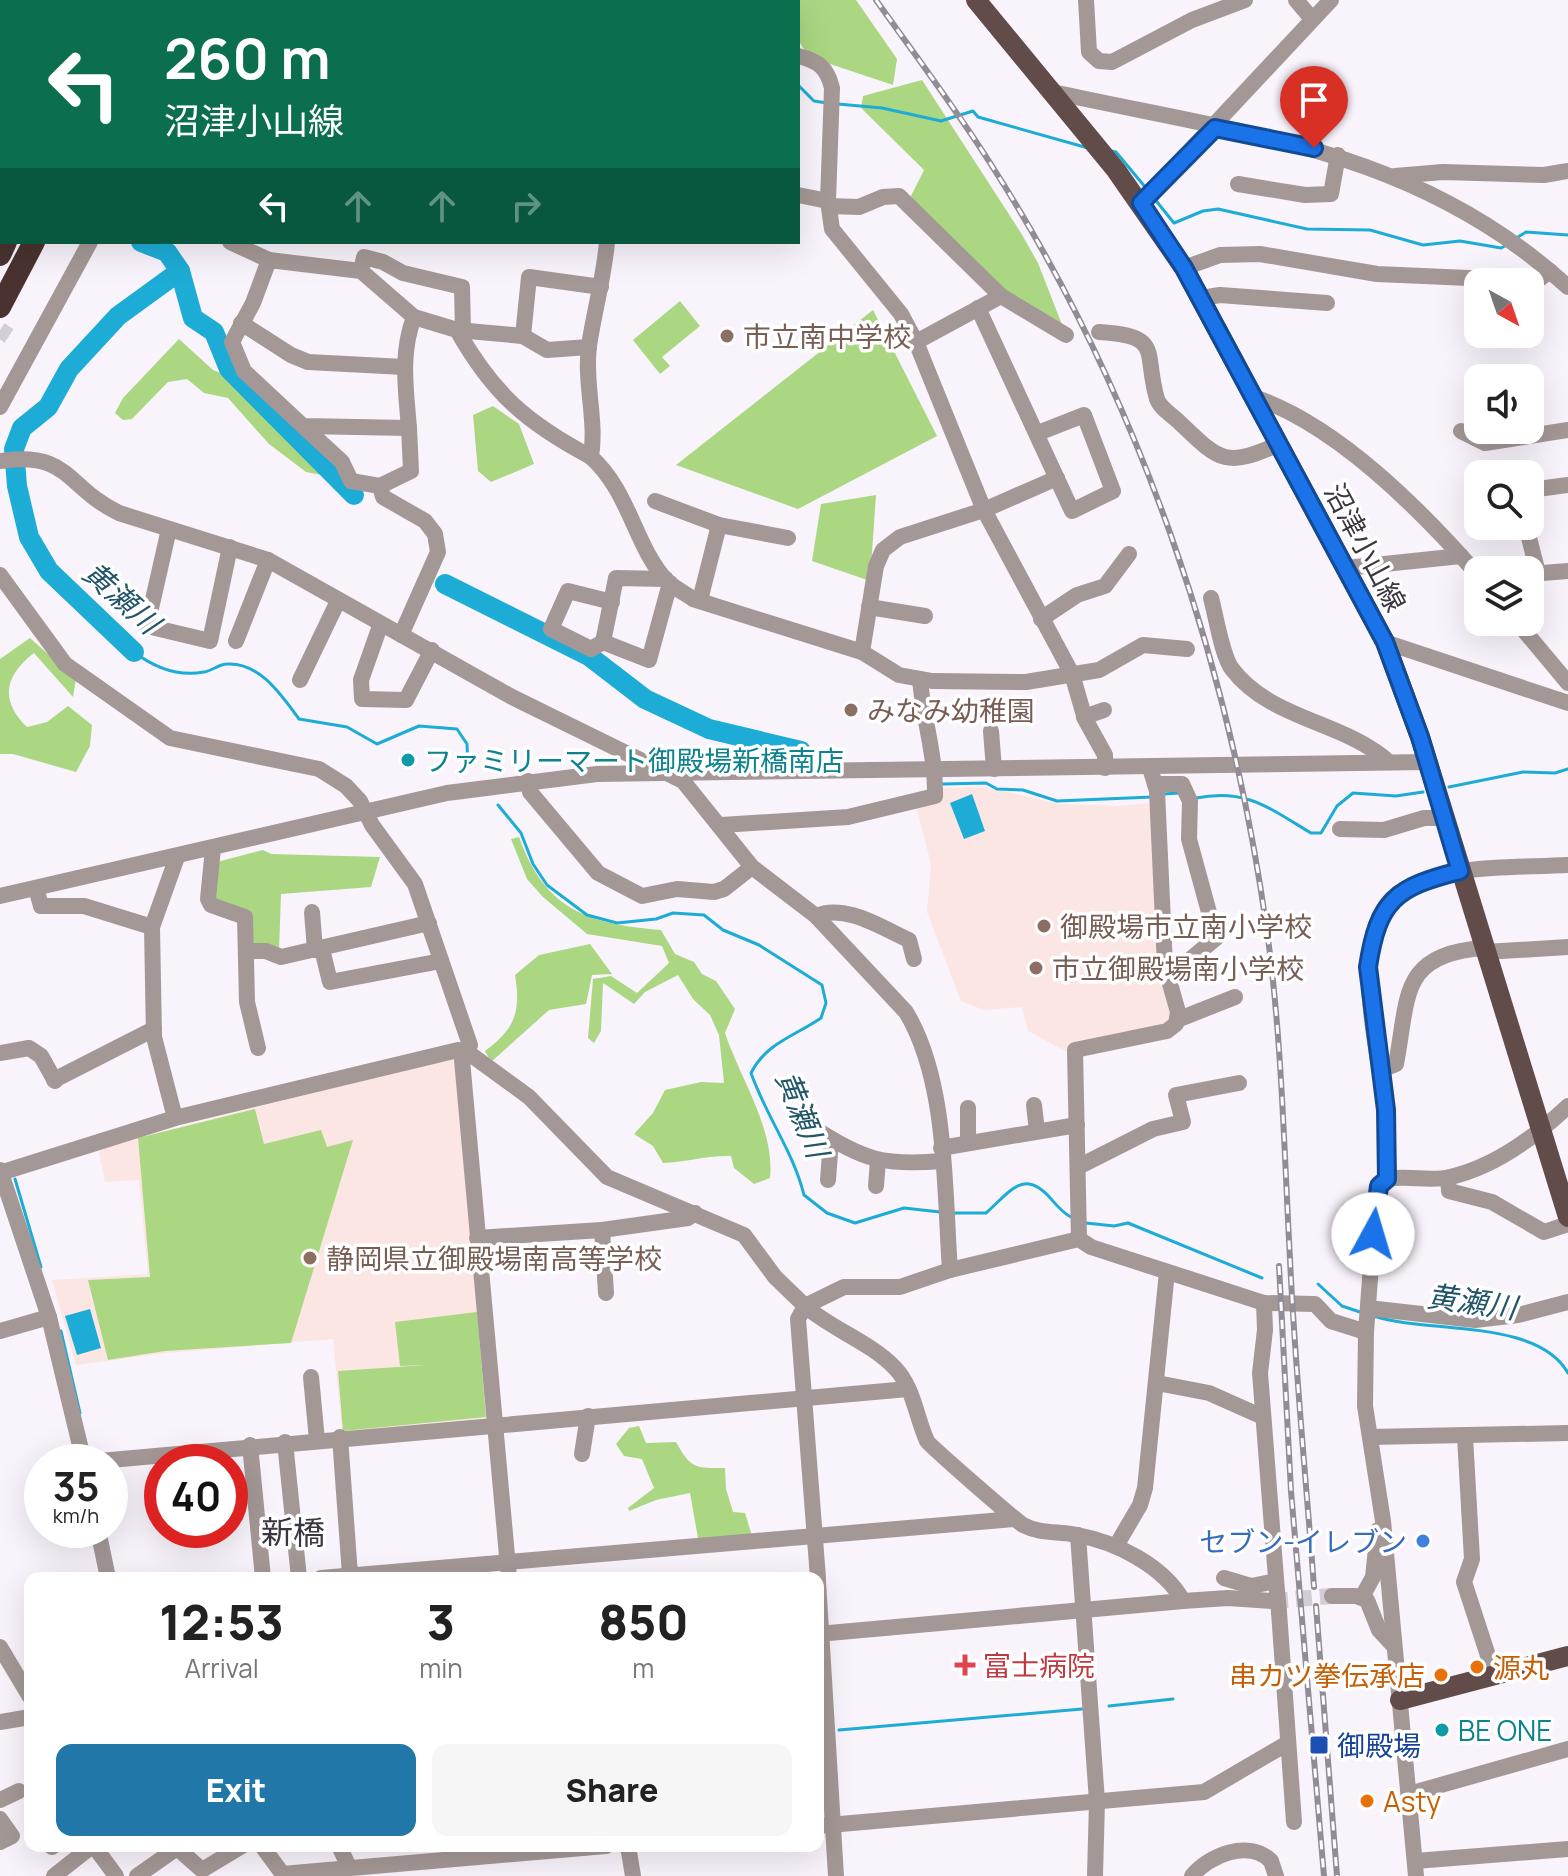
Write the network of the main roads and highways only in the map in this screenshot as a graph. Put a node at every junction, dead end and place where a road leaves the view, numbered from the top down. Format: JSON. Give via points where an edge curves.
{"nodes":[{"id":1,"x":976,"y":0,"type":"edge"},
{"id":2,"x":994,"y":0,"type":"edge"},
{"id":3,"x":1022,"y":54,"type":"junction"},
{"id":4,"x":33,"y":244,"type":"edge"},
{"id":5,"x":0,"y":307,"type":"edge"},
{"id":6,"x":1563,"y":1185,"type":"edge"},
{"id":7,"x":1568,"y":1217,"type":"edge"},
{"id":8,"x":1568,"y":1656,"type":"edge"},
{"id":9,"x":1400,"y":1700,"type":"road end"}],
"edges":[{"from":1,"to":3,"type":"main road","name":"沼津小山線"},
{"from":2,"to":3,"type":"main road","name":"沼津小山線"},
{"from":3,"to":6,"type":"main road","name":"沼津小山線","via":[[1141,203],[1184,268],[1385,642],[1541,1131]]},
{"from":4,"to":5,"type":"highway"},
{"from":6,"to":7,"type":"main road","name":"沼津小山線"},
{"from":8,"to":9,"type":"main road"}]}
